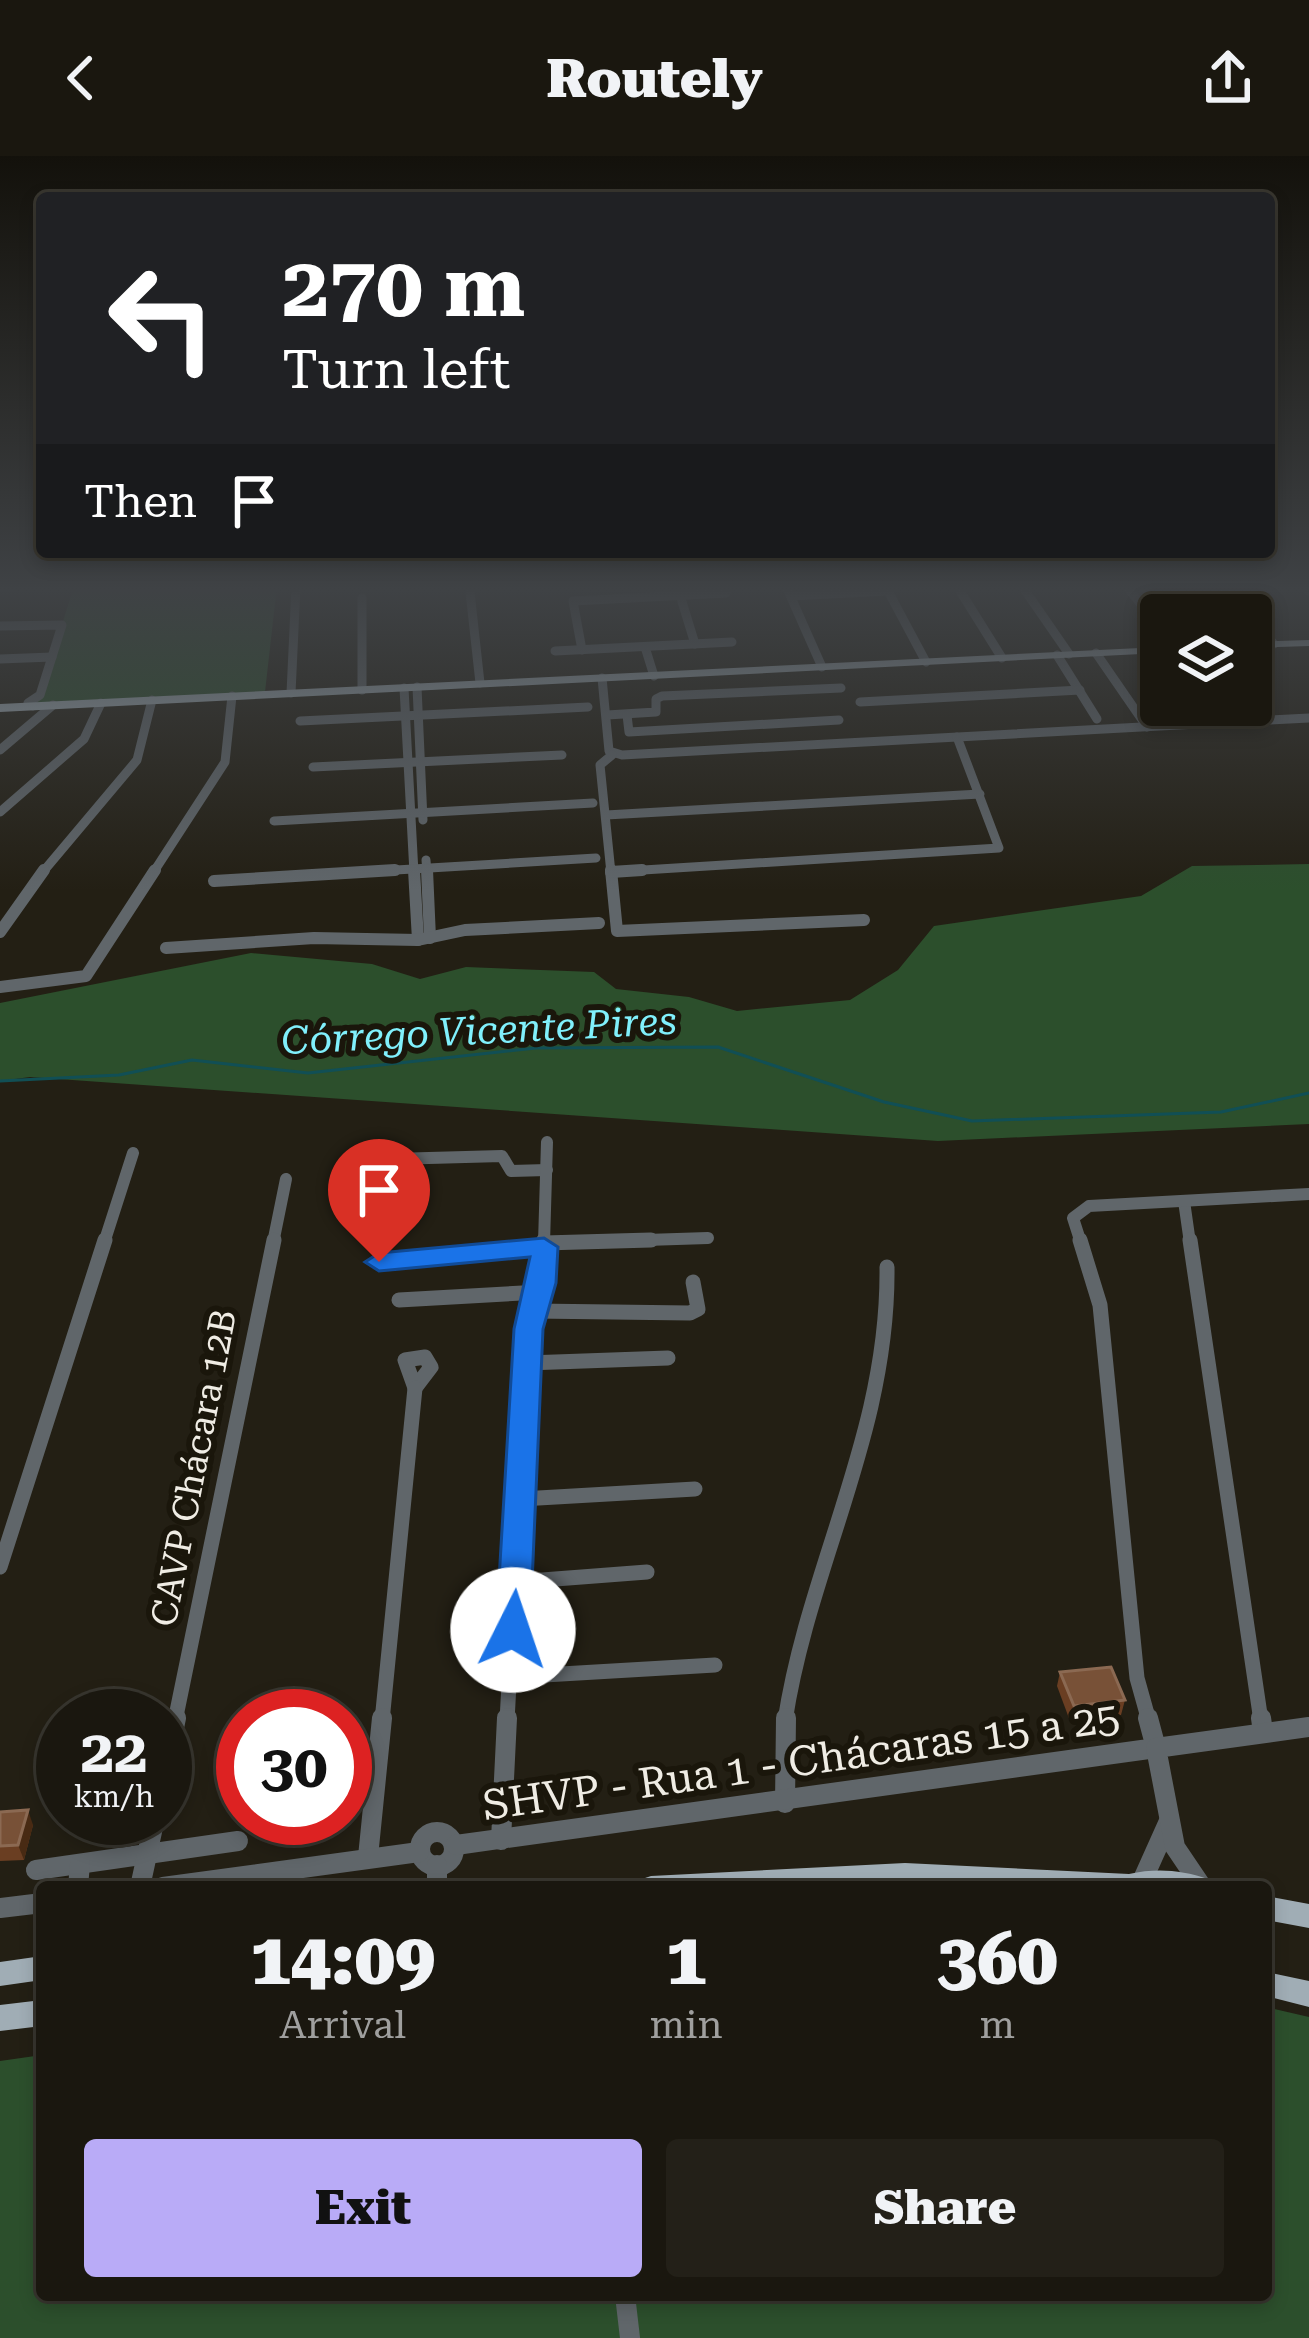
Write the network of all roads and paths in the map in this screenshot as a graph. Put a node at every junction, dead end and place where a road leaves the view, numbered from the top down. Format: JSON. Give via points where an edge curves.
{"nodes":[{"id":1,"x":411,"y":687,"type":"edge"},
{"id":2,"x":42,"y":688,"type":"edge"},
{"id":3,"x":291,"y":688,"type":"edge"},
{"id":4,"x":397,"y":688,"type":"edge"},
{"id":5,"x":603,"y":688,"type":"edge"},
{"id":6,"x":841,"y":688,"type":"dead end"},
{"id":7,"x":1120,"y":688,"type":"edge"},
{"id":8,"x":362,"y":690,"type":"joint"},
{"id":9,"x":1080,"y":690,"type":"joint"},
{"id":10,"x":291,"y":693,"type":"junction"},
{"id":11,"x":232,"y":696,"type":"junction"},
{"id":12,"x":152,"y":700,"type":"junction"},
{"id":13,"x":860,"y":702,"type":"dead end"},
{"id":14,"x":101,"y":703,"type":"junction"},
{"id":15,"x":52,"y":705,"type":"junction"},
{"id":16,"x":33,"y":706,"type":"junction"},
{"id":17,"x":588,"y":707,"type":"dead end"},
{"id":18,"x":0,"y":708,"type":"edge"},
{"id":19,"x":413,"y":710,"type":"junction"},
{"id":20,"x":627,"y":715,"type":"junction"},
{"id":21,"x":607,"y":716,"type":"junction"},
{"id":22,"x":1309,"y":718,"type":"edge"},
{"id":23,"x":1097,"y":719,"type":"dead end"},
{"id":24,"x":839,"y":720,"type":"dead end"},
{"id":25,"x":300,"y":722,"type":"dead end"},
{"id":26,"x":1147,"y":727,"type":"junction"},
{"id":27,"x":628,"y":732,"type":"junction"},
{"id":28,"x":607,"y":733,"type":"junction"},
{"id":29,"x":957,"y":737,"type":"junction"},
{"id":30,"x":0,"y":750,"type":"edge"},
{"id":31,"x":562,"y":755,"type":"dead end"},
{"id":32,"x":611,"y":755,"type":"junction"},
{"id":33,"x":415,"y":762,"type":"junction"},
{"id":34,"x":313,"y":767,"type":"dead end"},
{"id":35,"x":980,"y":794,"type":"junction"},
{"id":36,"x":593,"y":803,"type":"dead end"},
{"id":37,"x":0,"y":812,"type":"edge"},
{"id":38,"x":418,"y":813,"type":"junction"},
{"id":39,"x":606,"y":815,"type":"junction"},
{"id":40,"x":274,"y":821,"type":"dead end"},
{"id":41,"x":596,"y":858,"type":"dead end"},
{"id":42,"x":422,"y":869,"type":"junction"},
{"id":43,"x":610,"y":872,"type":"junction"},
{"id":44,"x":214,"y":881,"type":"dead end"},
{"id":45,"x":864,"y":920,"type":"dead end"},
{"id":46,"x":599,"y":923,"type":"dead end"},
{"id":47,"x":0,"y":932,"type":"edge"},
{"id":48,"x":424,"y":939,"type":"junction"},
{"id":49,"x":166,"y":948,"type":"dead end"},
{"id":50,"x":0,"y":987,"type":"edge"},
{"id":51,"x":547,"y":1142,"type":"dead end"},
{"id":52,"x":133,"y":1153,"type":"dead end"},
{"id":53,"x":392,"y":1159,"type":"dead end"},
{"id":54,"x":547,"y":1170,"type":"junction"},
{"id":55,"x":286,"y":1179,"type":"dead end"},
{"id":56,"x":1309,"y":1194,"type":"edge"},
{"id":57,"x":1184,"y":1201,"type":"junction"},
{"id":58,"x":708,"y":1238,"type":"dead end"},
{"id":59,"x":544,"y":1245,"type":"junction"},
{"id":60,"x":379,"y":1262,"type":"dead end"},
{"id":61,"x":886,"y":1267,"type":"dead end"},
{"id":62,"x":693,"y":1282,"type":"dead end"},
{"id":63,"x":541,"y":1292,"type":"junction"},
{"id":64,"x":399,"y":1300,"type":"dead end"},
{"id":65,"x":534,"y":1311,"type":"junction"},
{"id":66,"x":668,"y":1358,"type":"dead end"},
{"id":67,"x":526,"y":1363,"type":"junction"},
{"id":68,"x":415,"y":1388,"type":"dead end"},
{"id":69,"x":695,"y":1489,"type":"dead end"},
{"id":70,"x":521,"y":1499,"type":"junction"},
{"id":71,"x":0,"y":1567,"type":"edge"},
{"id":72,"x":647,"y":1572,"type":"dead end"},
{"id":73,"x":516,"y":1582,"type":"junction"},
{"id":74,"x":715,"y":1665,"type":"dead end"},
{"id":75,"x":510,"y":1677,"type":"junction"},
{"id":76,"x":182,"y":1689,"type":"edge"},
{"id":77,"x":1309,"y":1727,"type":"edge"},
{"id":78,"x":1263,"y":1732,"type":"junction"},
{"id":79,"x":1156,"y":1748,"type":"junction"},
{"id":80,"x":785,"y":1803,"type":"junction"},
{"id":81,"x":1168,"y":1822,"type":"junction"},
{"id":82,"x":501,"y":1840,"type":"junction"},
{"id":83,"x":456,"y":1844,"type":"junction"},
{"id":84,"x":149,"y":1845,"type":"edge"},
{"id":85,"x":216,"y":1845,"type":"edge"},
{"id":86,"x":418,"y":1852,"type":"junction"},
{"id":87,"x":147,"y":1856,"type":"junction"},
{"id":88,"x":368,"y":1857,"type":"junction"},
{"id":89,"x":80,"y":1864,"type":"junction"},
{"id":90,"x":437,"y":1865,"type":"junction"},
{"id":91,"x":36,"y":1870,"type":"dead end"},
{"id":92,"x":79,"y":1881,"type":"edge"},
{"id":93,"x":141,"y":1881,"type":"edge"},
{"id":94,"x":204,"y":1881,"type":"edge"},
{"id":95,"x":437,"y":1881,"type":"edge"},
{"id":96,"x":768,"y":1881,"type":"edge"},
{"id":97,"x":1080,"y":1881,"type":"edge"},
{"id":98,"x":1131,"y":1881,"type":"edge"},
{"id":99,"x":1196,"y":1881,"type":"edge"},
{"id":100,"x":36,"y":1904,"type":"edge"},
{"id":101,"x":0,"y":1908,"type":"edge"},
{"id":102,"x":1272,"y":1909,"type":"edge"},
{"id":103,"x":1309,"y":1916,"type":"edge"},
{"id":104,"x":36,"y":1969,"type":"edge"},
{"id":105,"x":0,"y":1974,"type":"edge"},
{"id":106,"x":1272,"y":1985,"type":"edge"},
{"id":107,"x":1309,"y":1994,"type":"edge"},
{"id":108,"x":36,"y":2014,"type":"edge"},
{"id":109,"x":0,"y":2018,"type":"edge"},
{"id":110,"x":626,"y":2301,"type":"edge"},
{"id":111,"x":630,"y":2338,"type":"edge"}],
"edges":[{"from":1,"to":19,"type":"street"},
{"from":2,"to":16,"type":"street"},
{"from":3,"to":10,"type":"street"},
{"from":4,"to":8,"type":"main road"},
{"from":5,"to":21,"type":"street"},
{"from":6,"to":20,"type":"street","via":[[662,696],[656,712]]},
{"from":7,"to":26,"type":"street"},
{"from":8,"to":10,"type":"main road"},
{"from":9,"to":13,"type":"street"},
{"from":9,"to":23,"type":"street"},
{"from":10,"to":11,"type":"main road"},
{"from":11,"to":12,"type":"main road"},
{"from":11,"to":50,"type":"street","via":[[222,768],[86,976]]},
{"from":12,"to":14,"type":"main road"},
{"from":12,"to":47,"type":"street","via":[[137,760],[72,831]]},
{"from":14,"to":15,"type":"main road"},
{"from":14,"to":37,"type":"street","via":[[84,739]]},
{"from":15,"to":16,"type":"main road"},
{"from":15,"to":30,"type":"street"},
{"from":16,"to":18,"type":"main road"},
{"from":17,"to":19,"type":"street"},
{"from":19,"to":25,"type":"street"},
{"from":19,"to":33,"type":"street"},
{"from":20,"to":21,"type":"street"},
{"from":20,"to":27,"type":"street"},
{"from":21,"to":28,"type":"street"},
{"from":22,"to":26,"type":"street"},
{"from":24,"to":27,"type":"street"},
{"from":26,"to":29,"type":"street"},
{"from":27,"to":28,"type":"street"},
{"from":28,"to":32,"type":"street"},
{"from":29,"to":32,"type":"street"},
{"from":29,"to":35,"type":"street"},
{"from":31,"to":33,"type":"street"},
{"from":32,"to":39,"type":"street","via":[[600,765]]},
{"from":33,"to":34,"type":"street"},
{"from":33,"to":38,"type":"street"},
{"from":35,"to":39,"type":"street"},
{"from":35,"to":43,"type":"street","via":[[995,850]]},
{"from":36,"to":38,"type":"street"},
{"from":38,"to":40,"type":"street"},
{"from":38,"to":42,"type":"street"},
{"from":39,"to":43,"type":"street"},
{"from":41,"to":42,"type":"street"},
{"from":42,"to":44,"type":"street"},
{"from":42,"to":48,"type":"street"},
{"from":43,"to":45,"type":"street","via":[[622,934]]},
{"from":46,"to":48,"type":"street"},
{"from":48,"to":49,"type":"street"},
{"from":51,"to":54,"type":"street"},
{"from":52,"to":71,"type":"street"},
{"from":53,"to":54,"type":"street","via":[[502,1156],[511,1172]]},
{"from":54,"to":59,"type":"street"},
{"from":55,"to":76,"type":"street","name":"CAVP Chácara 12B"},
{"from":56,"to":57,"type":"street"},
{"from":57,"to":78,"type":"street"},
{"from":57,"to":79,"type":"street","via":[[1089,1206],[1073,1218],[1100,1305],[1137,1678]]},
{"from":58,"to":59,"type":"street"},
{"from":59,"to":60,"type":"street"},
{"from":59,"to":63,"type":"street"},
{"from":61,"to":80,"type":"street","via":[[886,1327],[858,1456],[790,1704],[781,1762]]},
{"from":62,"to":65,"type":"street","via":[[698,1309],[690,1313]]},
{"from":63,"to":64,"type":"street"},
{"from":63,"to":65,"type":"street"},
{"from":65,"to":67,"type":"street"},
{"from":66,"to":67,"type":"street"},
{"from":67,"to":70,"type":"street"},
{"from":68,"to":88,"type":"street"},
{"from":69,"to":70,"type":"street"},
{"from":70,"to":73,"type":"street"},
{"from":72,"to":73,"type":"street"},
{"from":73,"to":75,"type":"street"},
{"from":74,"to":75,"type":"street"},
{"from":75,"to":82,"type":"street"},
{"from":77,"to":78,"type":"street","name":"SHVP - Rua 1 - Chácaras 15 a 25"},
{"from":78,"to":79,"type":"street","name":"SHVP - Rua 1 - Chácaras 15 a 25"},
{"from":79,"to":80,"type":"street","name":"SHVP - Rua 1 - Chácaras 15 a 25"},
{"from":79,"to":81,"type":"street","name":"SHVP - Rua 1 - Chácaras 15 a 25"},
{"from":80,"to":82,"type":"street","name":"SHVP - Rua 1 - Chácaras 15 a 25"},
{"from":81,"to":98,"type":"street"},
{"from":81,"to":99,"type":"street","name":"SHVP - Rua 1 - Chácaras 15 a 25"},
{"from":82,"to":83,"type":"street","name":"SHVP - Rua 1 - Chácaras 15 a 25"},
{"from":83,"to":86,"type":"street","via":[[446,1833],[430,1833]]},
{"from":83,"to":90,"type":"street","via":[[452,1858]]},
{"from":84,"to":87,"type":"street"},
{"from":85,"to":87,"type":"street"},
{"from":86,"to":88,"type":"street"},
{"from":86,"to":90,"type":"street"},
{"from":87,"to":89,"type":"street"},
{"from":87,"to":93,"type":"street"},
{"from":88,"to":94,"type":"street"},
{"from":89,"to":91,"type":"street"},
{"from":89,"to":92,"type":"street"},
{"from":90,"to":95,"type":"street"},
{"from":96,"to":97,"type":"main road","via":[[905,1874]]},
{"from":100,"to":101,"type":"street"},
{"from":102,"to":103,"type":"main road"},
{"from":104,"to":105,"type":"main road"},
{"from":106,"to":107,"type":"main road"},
{"from":108,"to":109,"type":"main road"},
{"from":110,"to":111,"type":"street"}]}
